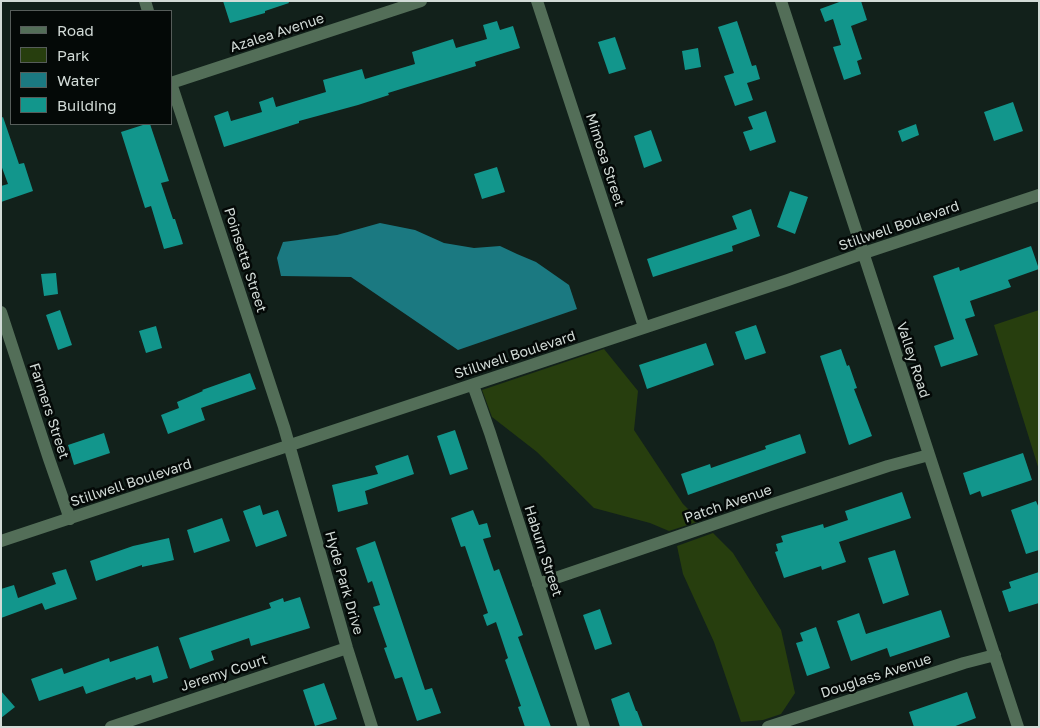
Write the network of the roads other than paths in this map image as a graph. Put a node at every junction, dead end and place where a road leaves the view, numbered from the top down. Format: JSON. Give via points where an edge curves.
{"nodes":[{"id":1,"x":421,"y":1,"type":"edge"},
{"id":2,"x":537,"y":1,"type":"edge"},
{"id":3,"x":781,"y":1,"type":"edge"},
{"id":4,"x":172,"y":83,"type":"edge"},
{"id":5,"x":172,"y":86,"type":"edge"},
{"id":6,"x":1039,"y":195,"type":"edge"},
{"id":7,"x":864,"y":253,"type":"junction"},
{"id":8,"x":1,"y":312,"type":"edge"},
{"id":9,"x":644,"y":327,"type":"junction"},
{"id":10,"x":473,"y":385,"type":"junction"},
{"id":11,"x":289,"y":446,"type":"junction"},
{"id":12,"x":929,"y":455,"type":"junction"},
{"id":13,"x":70,"y":519,"type":"junction"},
{"id":14,"x":1,"y":542,"type":"edge"},
{"id":15,"x":538,"y":584,"type":"junction"},
{"id":16,"x":347,"y":648,"type":"junction"},
{"id":17,"x":995,"y":655,"type":"junction"},
{"id":18,"x":119,"y":725,"type":"edge"},
{"id":19,"x":372,"y":727,"type":"edge"},
{"id":20,"x":584,"y":727,"type":"edge"},
{"id":21,"x":768,"y":727,"type":"edge"},
{"id":22,"x":1018,"y":727,"type":"edge"}],
"edges":[{"from":1,"to":4,"type":"street","name":"Azalea Avenue"},
{"from":2,"to":9,"type":"street","name":"Mimosa Street"},
{"from":3,"to":7,"type":"street","name":"Valley Road"},
{"from":5,"to":11,"type":"street","name":"Poinsetta Street"},
{"from":6,"to":7,"type":"street","name":"Stillwell Boulevard"},
{"from":7,"to":9,"type":"street","name":"Stillwell Boulevard"},
{"from":7,"to":12,"type":"street","name":"Valley Road"},
{"from":8,"to":13,"type":"street","name":"Farmers Street"},
{"from":9,"to":10,"type":"street","name":"Stillwell Boulevard"},
{"from":10,"to":11,"type":"street","name":"Stillwell Boulevard"},
{"from":10,"to":15,"type":"street","name":"Haburn Street"},
{"from":11,"to":13,"type":"street","name":"Stillwell Boulevard"},
{"from":11,"to":16,"type":"street","name":"Hyde Park Drive"},
{"from":12,"to":15,"type":"street","name":"Patch Avenue"},
{"from":12,"to":17,"type":"street","name":"Valley Road"},
{"from":13,"to":14,"type":"street","name":"Stillwell Boulevard"},
{"from":15,"to":20,"type":"street","name":"Haburn Street"},
{"from":16,"to":18,"type":"street","name":"Jeremy Court"},
{"from":16,"to":19,"type":"street","name":"Hyde Park Drive"},
{"from":17,"to":21,"type":"street","name":"Douglass Avenue"},
{"from":17,"to":22,"type":"street","name":"Valley Road"}]}
